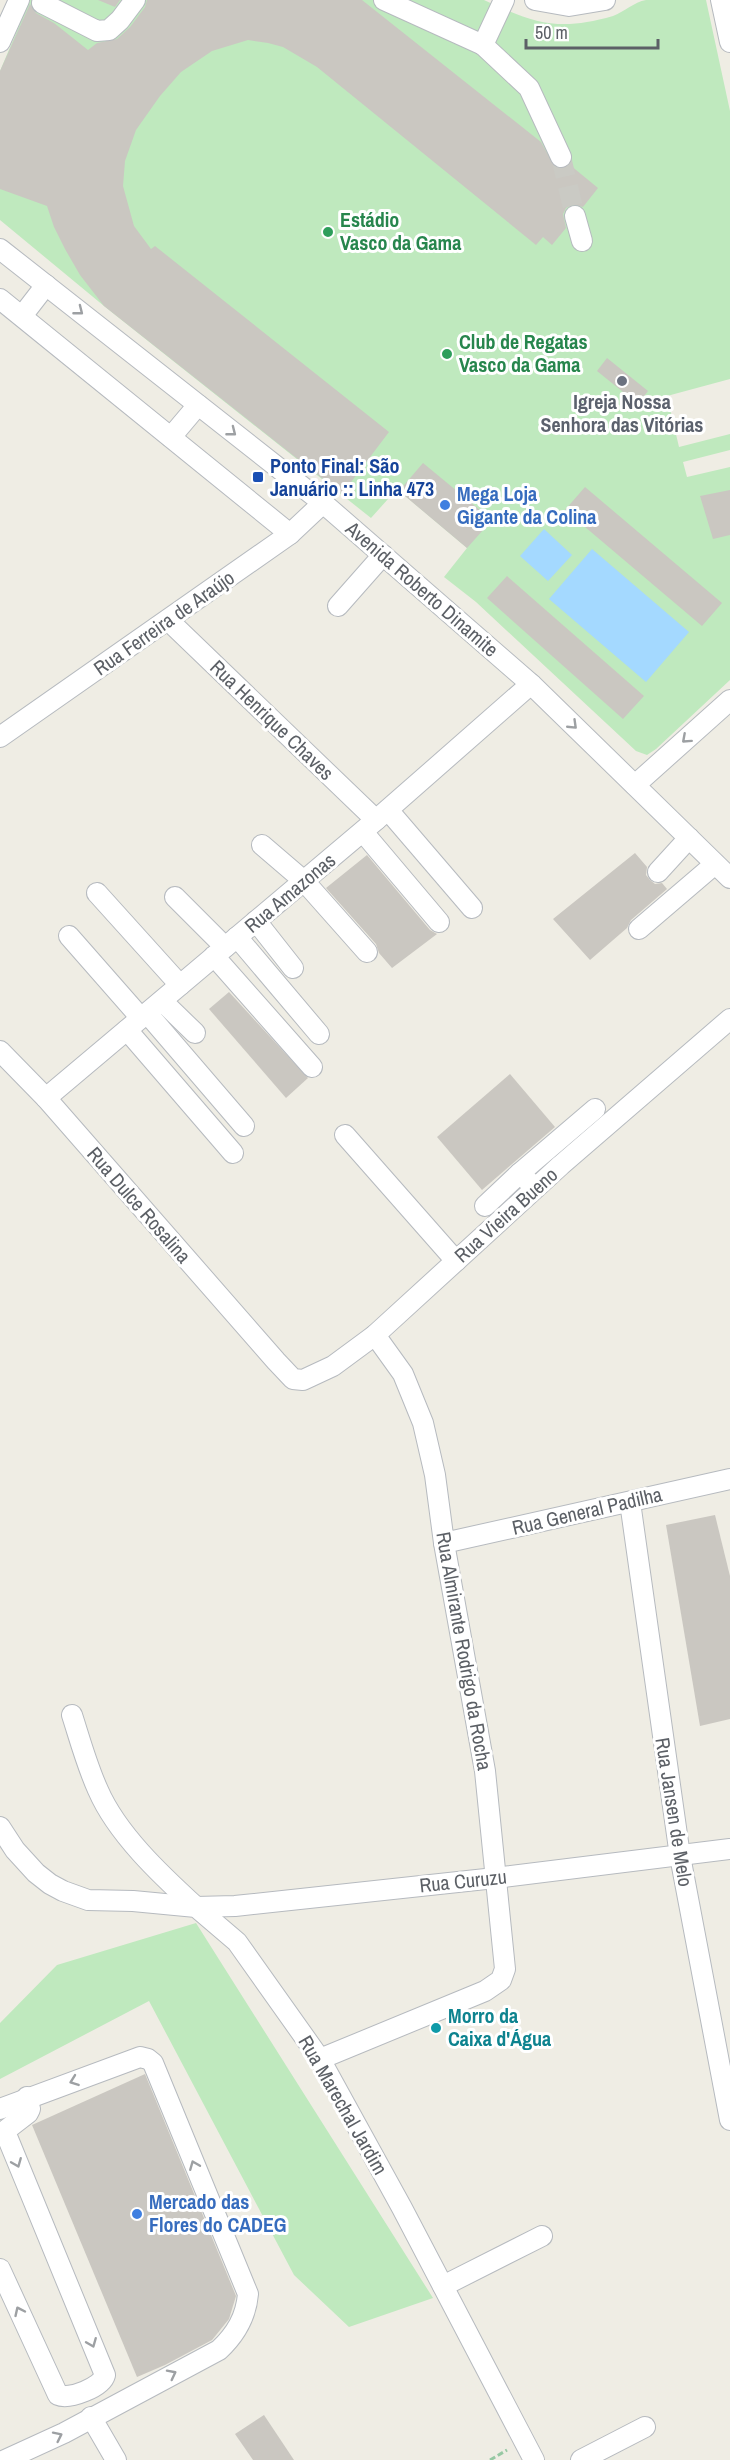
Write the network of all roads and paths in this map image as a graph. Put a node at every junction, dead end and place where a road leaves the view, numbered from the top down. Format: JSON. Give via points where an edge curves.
{"nodes":[{"id":1,"x":19,"y":0,"type":"edge"},
{"id":2,"x":135,"y":0,"type":"edge"},
{"id":3,"x":384,"y":0,"type":"edge"},
{"id":4,"x":504,"y":0,"type":"edge"},
{"id":5,"x":535,"y":0,"type":"edge"},
{"id":6,"x":605,"y":0,"type":"edge"},
{"id":7,"x":721,"y":0,"type":"edge"},
{"id":8,"x":42,"y":3,"type":"dead end"},
{"id":9,"x":0,"y":42,"type":"edge"},
{"id":10,"x":730,"y":42,"type":"edge"},
{"id":11,"x":483,"y":45,"type":"junction"},
{"id":12,"x":561,"y":158,"type":"tunnel mouth"},
{"id":13,"x":575,"y":216,"type":"tunnel mouth"},
{"id":14,"x":582,"y":241,"type":"dead end"},
{"id":15,"x":0,"y":249,"type":"edge"},
{"id":16,"x":46,"y":285,"type":"junction"},
{"id":17,"x":0,"y":299,"type":"edge"},
{"id":18,"x":22,"y":316,"type":"junction"},
{"id":19,"x":198,"y":405,"type":"junction"},
{"id":20,"x":171,"y":437,"type":"junction"},
{"id":21,"x":323,"y":503,"type":"junction"},
{"id":22,"x":290,"y":534,"type":"junction"},
{"id":23,"x":383,"y":555,"type":"junction"},
{"id":24,"x":338,"y":606,"type":"dead end"},
{"id":25,"x":168,"y":620,"type":"junction"},
{"id":26,"x":531,"y":684,"type":"junction"},
{"id":27,"x":730,"y":700,"type":"edge"},
{"id":28,"x":0,"y":737,"type":"edge"},
{"id":29,"x":635,"y":785,"type":"junction"},
{"id":30,"x":376,"y":821,"type":"junction"},
{"id":31,"x":689,"y":838,"type":"junction"},
{"id":32,"x":262,"y":845,"type":"dead end"},
{"id":33,"x":715,"y":864,"type":"junction"},
{"id":34,"x":658,"y":872,"type":"dead end"},
{"id":35,"x":730,"y":878,"type":"edge"},
{"id":36,"x":304,"y":881,"type":"junction"},
{"id":37,"x":97,"y":892,"type":"dead end"},
{"id":38,"x":175,"y":897,"type":"dead end"},
{"id":39,"x":472,"y":908,"type":"dead end"},
{"id":40,"x":256,"y":921,"type":"junction"},
{"id":41,"x":439,"y":922,"type":"dead end"},
{"id":42,"x":639,"y":929,"type":"dead end"},
{"id":43,"x":69,"y":936,"type":"dead end"},
{"id":44,"x":226,"y":947,"type":"junction"},
{"id":45,"x":367,"y":952,"type":"dead end"},
{"id":46,"x":293,"y":968,"type":"dead end"},
{"id":47,"x":180,"y":986,"type":"junction"},
{"id":48,"x":144,"y":1016,"type":"junction"},
{"id":49,"x":730,"y":1019,"type":"edge"},
{"id":50,"x":195,"y":1033,"type":"dead end"},
{"id":51,"x":319,"y":1034,"type":"dead end"},
{"id":52,"x":0,"y":1051,"type":"edge"},
{"id":53,"x":312,"y":1067,"type":"dead end"},
{"id":54,"x":46,"y":1098,"type":"junction"},
{"id":55,"x":596,"y":1109,"type":"dead end"},
{"id":56,"x":244,"y":1126,"type":"dead end"},
{"id":57,"x":345,"y":1134,"type":"dead end"},
{"id":58,"x":233,"y":1153,"type":"dead end"},
{"id":59,"x":520,"y":1173,"type":"junction"},
{"id":60,"x":535,"y":1189,"type":"junction"},
{"id":61,"x":485,"y":1206,"type":"dead end"},
{"id":62,"x":456,"y":1261,"type":"junction"},
{"id":63,"x":375,"y":1335,"type":"junction"},
{"id":64,"x":276,"y":1361,"type":"joint"},
{"id":65,"x":730,"y":1479,"type":"edge"},
{"id":66,"x":630,"y":1502,"type":"junction"},
{"id":67,"x":444,"y":1543,"type":"junction"},
{"id":68,"x":72,"y":1715,"type":"dead end"},
{"id":69,"x":0,"y":1827,"type":"edge"},
{"id":70,"x":730,"y":1849,"type":"edge"},
{"id":71,"x":680,"y":1856,"type":"junction"},
{"id":72,"x":495,"y":1878,"type":"junction"},
{"id":73,"x":196,"y":1907,"type":"junction"},
{"id":74,"x":320,"y":2059,"type":"junction"},
{"id":75,"x":27,"y":2097,"type":"junction"},
{"id":76,"x":0,"y":2109,"type":"edge"},
{"id":77,"x":730,"y":2120,"type":"edge"},
{"id":78,"x":542,"y":2236,"type":"dead end"},
{"id":79,"x":1,"y":2275,"type":"edge"},
{"id":80,"x":443,"y":2286,"type":"junction"},
{"id":81,"x":92,"y":2417,"type":"junction"},
{"id":82,"x":645,"y":2427,"type":"dead end"},
{"id":83,"x":5,"y":2460,"type":"edge"},
{"id":84,"x":116,"y":2460,"type":"edge"},
{"id":85,"x":534,"y":2460,"type":"edge"},
{"id":86,"x":580,"y":2460,"type":"edge"}],
"edges":[{"from":1,"to":9,"type":"street"},
{"from":2,"to":8,"type":"street","via":[[109,30],[97,31]]},
{"from":3,"to":11,"type":"street"},
{"from":4,"to":11,"type":"street"},
{"from":5,"to":6,"type":"street","via":[[569,6]]},
{"from":7,"to":10,"type":"street"},
{"from":11,"to":12,"type":"street","via":[[528,88]]},
{"from":13,"to":14,"type":"street"},
{"from":15,"to":16,"type":"street","name":"Avenida Roberto Dinamite"},
{"from":16,"to":18,"type":"street"},
{"from":16,"to":19,"type":"street","name":"Avenida Roberto Dinamite","one_way":true},
{"from":17,"to":18,"type":"street"},
{"from":18,"to":20,"type":"street"},
{"from":19,"to":20,"type":"street"},
{"from":19,"to":21,"type":"street","name":"Avenida Roberto Dinamite","one_way":true},
{"from":20,"to":22,"type":"street"},
{"from":21,"to":22,"type":"street","name":"Rua Ferreira de Araújo"},
{"from":21,"to":23,"type":"street","name":"Avenida Roberto Dinamite"},
{"from":22,"to":25,"type":"street","name":"Rua Ferreira de Araújo"},
{"from":23,"to":24,"type":"street"},
{"from":23,"to":26,"type":"street","name":"Avenida Roberto Dinamite"},
{"from":25,"to":28,"type":"street","name":"Rua Ferreira de Araújo"},
{"from":25,"to":30,"type":"street","name":"Rua Henrique Chaves"},
{"from":26,"to":29,"type":"street","name":"Avenida Roberto Dinamite","one_way":true},
{"from":26,"to":30,"type":"street","name":"Rua Amazonas"},
{"from":27,"to":29,"type":"street","one_way":true},
{"from":29,"to":31,"type":"street","name":"Avenida Roberto Dinamite"},
{"from":30,"to":36,"type":"street","name":"Rua Amazonas"},
{"from":30,"to":39,"type":"street"},
{"from":30,"to":41,"type":"street"},
{"from":31,"to":33,"type":"street","name":"Avenida Roberto Dinamite"},
{"from":31,"to":34,"type":"street"},
{"from":32,"to":36,"type":"street"},
{"from":33,"to":35,"type":"street","name":"Avenida Roberto Dinamite"},
{"from":33,"to":42,"type":"street"},
{"from":36,"to":40,"type":"street","name":"Rua Amazonas"},
{"from":36,"to":45,"type":"street"},
{"from":37,"to":47,"type":"street"},
{"from":38,"to":44,"type":"street"},
{"from":40,"to":44,"type":"street","name":"Rua Amazonas"},
{"from":40,"to":46,"type":"street"},
{"from":43,"to":48,"type":"street"},
{"from":44,"to":47,"type":"street","name":"Rua Amazonas"},
{"from":44,"to":51,"type":"street"},
{"from":44,"to":53,"type":"street"},
{"from":47,"to":48,"type":"street","name":"Rua Amazonas"},
{"from":48,"to":50,"type":"street"},
{"from":48,"to":54,"type":"street","name":"Rua Amazonas"},
{"from":48,"to":56,"type":"street"},
{"from":48,"to":58,"type":"street"},
{"from":49,"to":60,"type":"street","name":"Rua Vieira Bueno"},
{"from":52,"to":54,"type":"street","name":"Rua Dulce Rosalina"},
{"from":54,"to":64,"type":"street","name":"Rua Dulce Rosalina"},
{"from":55,"to":59,"type":"street"},
{"from":57,"to":62,"type":"street"},
{"from":59,"to":60,"type":"street"},
{"from":59,"to":61,"type":"street"},
{"from":60,"to":62,"type":"street","name":"Rua Vieira Bueno"},
{"from":62,"to":63,"type":"street","name":"Rua Vieira Bueno"},
{"from":63,"to":64,"type":"street","name":"Rua Vieira Bueno","via":[[333,1366],[303,1380],[293,1379]]},
{"from":63,"to":67,"type":"street","name":"Rua Almirante Rodrigo da Rocha","via":[[403,1374],[423,1423]]},
{"from":65,"to":66,"type":"street","name":"Rua General Padilha"},
{"from":66,"to":67,"type":"street","name":"Rua General Padilha"},
{"from":66,"to":71,"type":"street","name":"Rua Jansen de Melo"},
{"from":67,"to":72,"type":"street","name":"Rua Almirante Rodrigo da Rocha","via":[[485,1771]]},
{"from":68,"to":73,"type":"street","name":"Rua Marechal Jardim","via":[[98,1790],[112,1817],[162,1876]]},
{"from":69,"to":73,"type":"street","via":[[36,1873],[63,1891],[88,1900]]},
{"from":70,"to":71,"type":"street","name":"Rua Curuzu"},
{"from":71,"to":72,"type":"street","name":"Rua Curuzu"},
{"from":71,"to":77,"type":"street","name":"Rua Jansen de Melo"},
{"from":72,"to":73,"type":"street","name":"Rua Curuzu"},
{"from":72,"to":74,"type":"street","name":"Rua Almirante Rodrigo da Rocha","via":[[505,1969],[501,1980],[485,1991]]},
{"from":73,"to":74,"type":"street","name":"Rua Marechal Jardim","via":[[237,1942]]},
{"from":74,"to":80,"type":"street","name":"Rua Marechal Jardim"},
{"from":75,"to":76,"type":"street"},
{"from":75,"to":79,"type":"street","one_way":true,"via":[[28,2114],[6,2134],[104,2379],[65,2397],[58,2395]]},
{"from":81,"to":75,"type":"street","one_way":true,"via":[[219,2350],[239,2326],[248,2294],[153,2063],[140,2057]]},
{"from":78,"to":80,"type":"street"},
{"from":80,"to":85,"type":"street","name":"Rua Marechal Jardim"},
{"from":83,"to":81,"type":"street","one_way":true},
{"from":81,"to":84,"type":"street"},
{"from":82,"to":86,"type":"street"}]}
